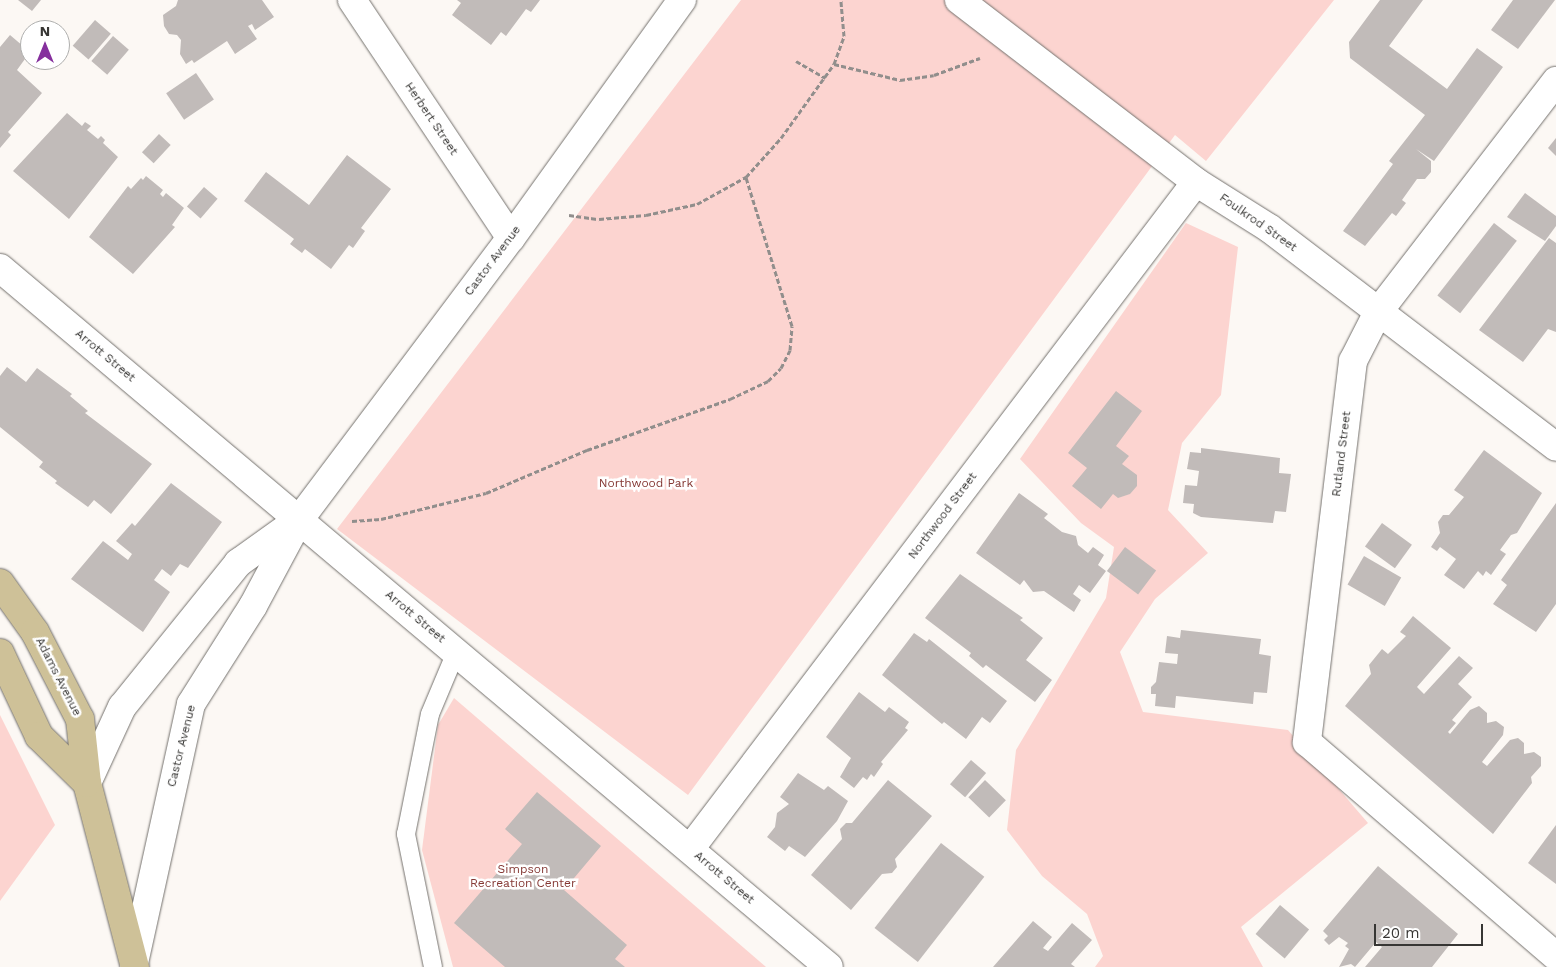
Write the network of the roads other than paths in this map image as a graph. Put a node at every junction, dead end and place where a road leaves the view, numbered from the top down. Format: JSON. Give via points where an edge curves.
{"nodes":[{"id":1,"x":352,"y":0,"type":"edge"},
{"id":2,"x":682,"y":0,"type":"edge"},
{"id":3,"x":959,"y":0,"type":"edge"},
{"id":4,"x":1556,"y":82,"type":"edge"},
{"id":5,"x":1196,"y":182,"type":"junction"},
{"id":6,"x":511,"y":238,"type":"junction"},
{"id":7,"x":0,"y":268,"type":"edge"},
{"id":8,"x":1378,"y":312,"type":"junction"},
{"id":9,"x":1556,"y":446,"type":"edge"},
{"id":10,"x":299,"y":520,"type":"junction"},
{"id":11,"x":0,"y":583,"type":"edge"},
{"id":12,"x":0,"y":652,"type":"edge"},
{"id":13,"x":456,"y":652,"type":"junction"},
{"id":14,"x":87,"y":783,"type":"junction"},
{"id":15,"x":690,"y":849,"type":"junction"},
{"id":16,"x":1556,"y":956,"type":"edge"},
{"id":17,"x":134,"y":966,"type":"edge"},
{"id":18,"x":433,"y":967,"type":"edge"},
{"id":19,"x":829,"y":967,"type":"edge"}],
"edges":[{"from":1,"to":6,"type":"street","name":"Herbert Street"},
{"from":2,"to":6,"type":"street","name":"Castor Avenue"},
{"from":3,"to":5,"type":"street","name":"Foulkrod Street"},
{"from":4,"to":8,"type":"street","name":"Rutland Street"},
{"from":5,"to":8,"type":"street","name":"Foulkrod Street","via":[[1269,228]]},
{"from":5,"to":15,"type":"street","name":"Northwood Street"},
{"from":6,"to":10,"type":"street","name":"Castor Avenue"},
{"from":7,"to":10,"type":"street","name":"Arrott Street"},
{"from":8,"to":9,"type":"street","name":"Foulkrod Street"},
{"from":8,"to":16,"type":"street","name":"Rutland Street","via":[[1353,361],[1307,742]]},
{"from":10,"to":13,"type":"street","name":"Arrott Street"},
{"from":10,"to":14,"type":"street","name":"Castor Avenue","via":[[238,563],[140,684],[122,707]]},
{"from":10,"to":17,"type":"street","name":"Castor Avenue","via":[[252,606],[190,704]]},
{"from":11,"to":14,"type":"main road","name":"Adams Avenue","via":[[34,632],[80,719]]},
{"from":12,"to":14,"type":"main road","via":[[39,736]]},
{"from":13,"to":15,"type":"street","name":"Arrott Street"},
{"from":13,"to":18,"type":"lane","via":[[430,714],[406,834]]},
{"from":14,"to":17,"type":"main road","name":"Adams Avenue"},
{"from":15,"to":19,"type":"street","name":"Arrott Street"}]}
